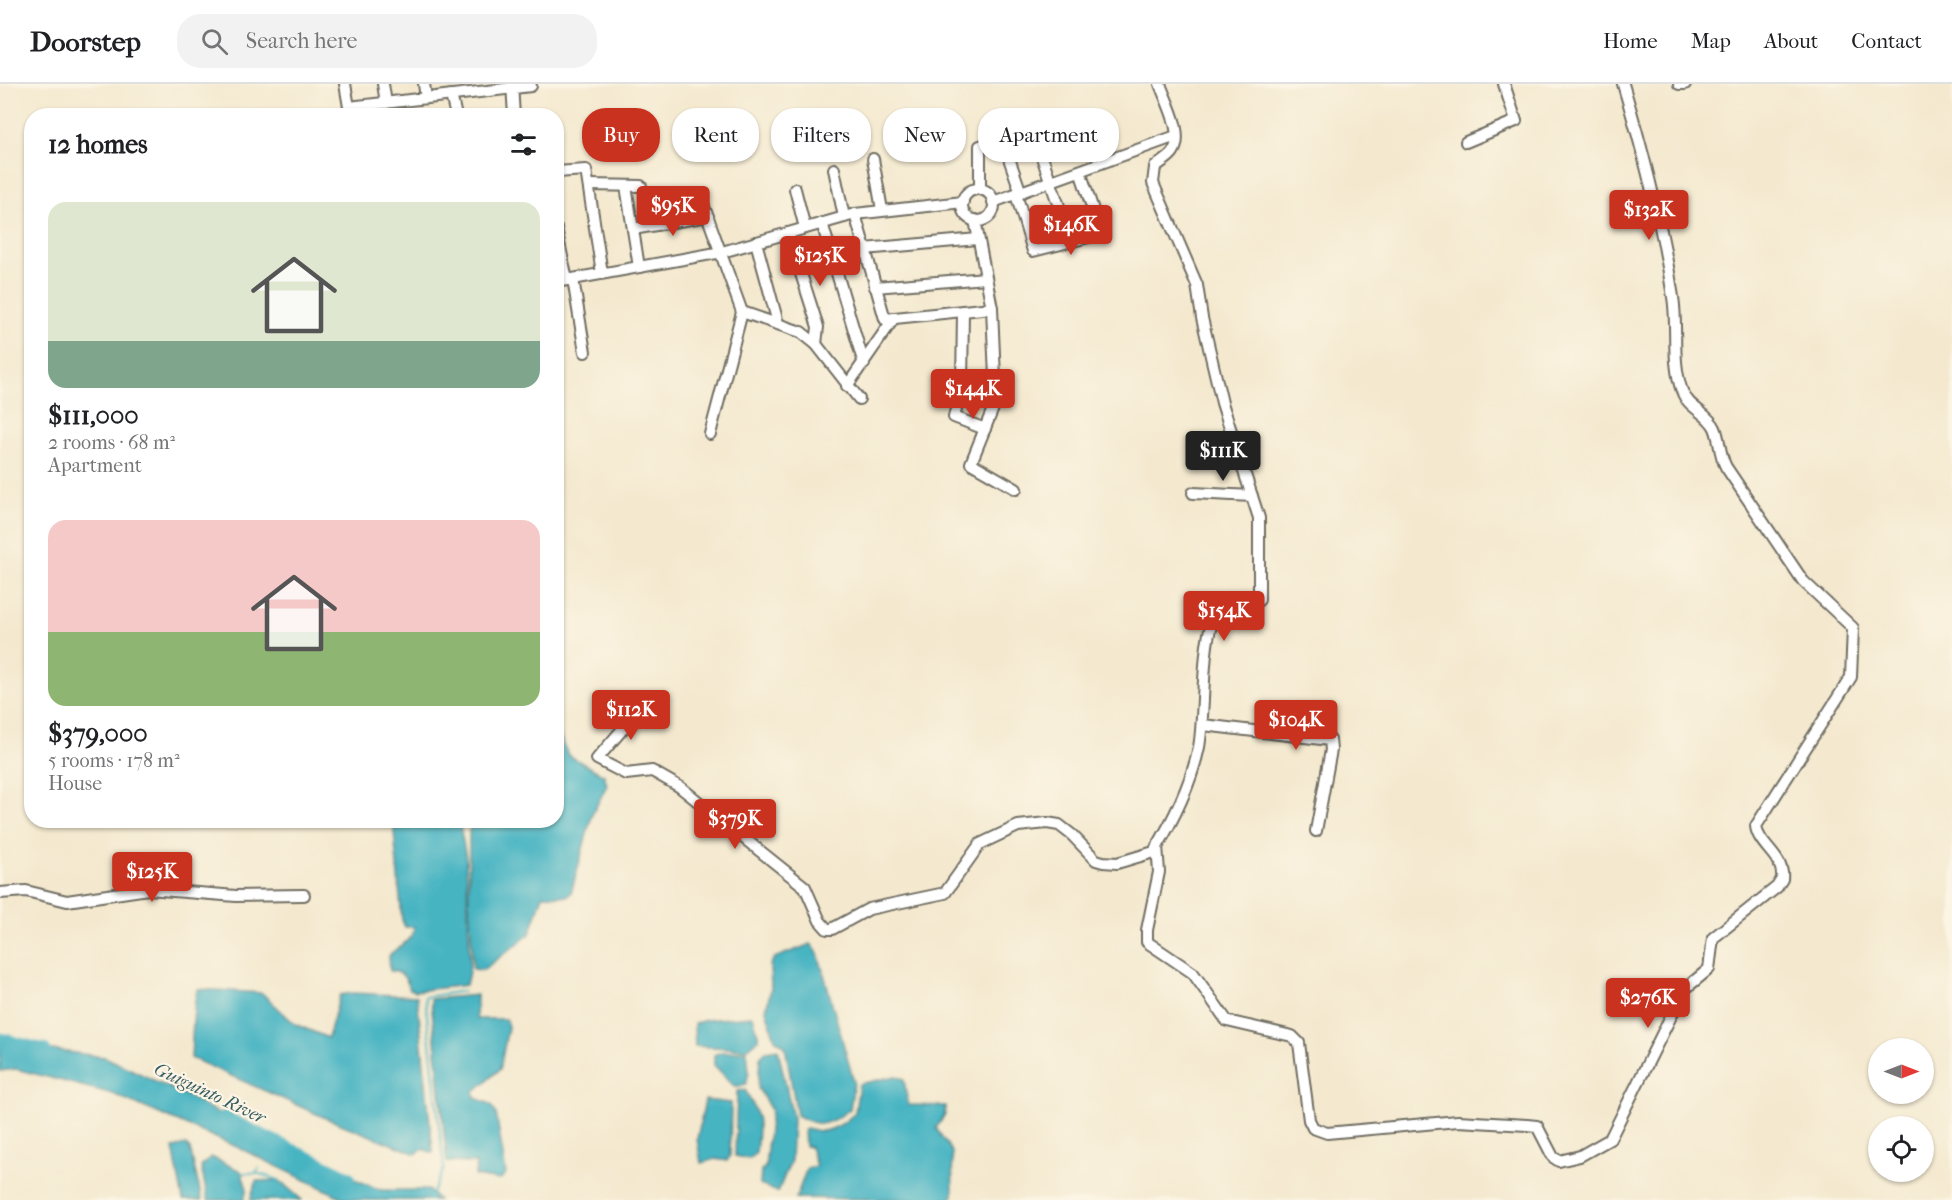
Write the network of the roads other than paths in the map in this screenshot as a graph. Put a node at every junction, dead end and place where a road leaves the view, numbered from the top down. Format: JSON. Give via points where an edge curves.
{"nodes":[{"id":1,"x":345,"y":84,"type":"edge"},
{"id":2,"x":383,"y":84,"type":"edge"},
{"id":3,"x":424,"y":84,"type":"edge"},
{"id":4,"x":1160,"y":84,"type":"edge"},
{"id":5,"x":1504,"y":84,"type":"edge"},
{"id":6,"x":1623,"y":84,"type":"edge"},
{"id":7,"x":1679,"y":84,"type":"edge"},
{"id":8,"x":1685,"y":84,"type":"edge"},
{"id":9,"x":512,"y":86,"type":"edge"},
{"id":10,"x":531,"y":86,"type":"edge"},
{"id":11,"x":456,"y":91,"type":"edge"},
{"id":12,"x":426,"y":98,"type":"junction"},
{"id":13,"x":386,"y":103,"type":"junction"},
{"id":14,"x":456,"y":108,"type":"edge"},
{"id":15,"x":513,"y":108,"type":"edge"},
{"id":16,"x":1176,"y":136,"type":"junction"},
{"id":17,"x":1466,"y":142,"type":"dead end"},
{"id":18,"x":873,"y":159,"type":"dead end"},
{"id":19,"x":980,"y":162,"type":"edge"},
{"id":20,"x":1009,"y":162,"type":"edge"},
{"id":21,"x":1043,"y":162,"type":"edge"},
{"id":22,"x":834,"y":169,"type":"dead end"},
{"id":23,"x":564,"y":171,"type":"edge"},
{"id":24,"x":1080,"y":171,"type":"junction"},
{"id":25,"x":1050,"y":182,"type":"junction"},
{"id":26,"x":589,"y":185,"type":"junction"},
{"id":27,"x":626,"y":186,"type":"junction"},
{"id":28,"x":641,"y":186,"type":"dead end"},
{"id":29,"x":795,"y":189,"type":"dead end"},
{"id":30,"x":980,"y":189,"type":"junction"},
{"id":31,"x":1019,"y":193,"type":"junction"},
{"id":32,"x":702,"y":201,"type":"dead end"},
{"id":33,"x":963,"y":202,"type":"junction"},
{"id":34,"x":993,"y":202,"type":"junction"},
{"id":35,"x":882,"y":210,"type":"junction"},
{"id":36,"x":708,"y":216,"type":"junction"},
{"id":37,"x":849,"y":216,"type":"junction"},
{"id":38,"x":975,"y":220,"type":"junction"},
{"id":39,"x":822,"y":224,"type":"junction"},
{"id":40,"x":805,"y":228,"type":"junction"},
{"id":41,"x":633,"y":229,"type":"junction"},
{"id":42,"x":788,"y":233,"type":"junction"},
{"id":43,"x":978,"y":239,"type":"junction"},
{"id":44,"x":1071,"y":241,"type":"junction"},
{"id":45,"x":756,"y":242,"type":"junction"},
{"id":46,"x":864,"y":249,"type":"junction"},
{"id":47,"x":722,"y":252,"type":"junction"},
{"id":48,"x":639,"y":267,"type":"junction"},
{"id":49,"x":602,"y":273,"type":"junction"},
{"id":50,"x":986,"y":278,"type":"junction"},
{"id":51,"x":565,"y":280,"type":"edge"},
{"id":52,"x":875,"y":287,"type":"junction"},
{"id":53,"x":992,"y":308,"type":"junction"},
{"id":54,"x":963,"y":311,"type":"junction"},
{"id":55,"x":742,"y":312,"type":"junction"},
{"id":56,"x":894,"y":318,"type":"junction"},
{"id":57,"x":778,"y":323,"type":"junction"},
{"id":58,"x":816,"y":344,"type":"junction"},
{"id":59,"x":585,"y":352,"type":"dead end"},
{"id":60,"x":864,"y":364,"type":"junction"},
{"id":61,"x":847,"y":386,"type":"junction"},
{"id":62,"x":859,"y":399,"type":"dead end"},
{"id":63,"x":985,"y":429,"type":"junction"},
{"id":64,"x":710,"y":434,"type":"dead end"},
{"id":65,"x":1016,"y":489,"type":"dead end"},
{"id":66,"x":1193,"y":494,"type":"dead end"},
{"id":67,"x":1252,"y":496,"type":"junction"},
{"id":68,"x":644,"y":704,"type":"dead end"},
{"id":69,"x":1203,"y":725,"type":"junction"},
{"id":70,"x":1316,"y":831,"type":"dead end"},
{"id":71,"x":1157,"y":846,"type":"junction"},
{"id":72,"x":0,"y":893,"type":"edge"},
{"id":73,"x":304,"y":895,"type":"dead end"}],
"edges":[{"from":1,"to":13,"type":"street","via":[[348,107]]},
{"from":2,"to":13,"type":"street"},
{"from":3,"to":12,"type":"street"},
{"from":4,"to":16,"type":"street"},
{"from":5,"to":17,"type":"street","via":[[1516,121]]},
{"from":6,"to":71,"type":"street","via":[[1656,202],[1673,299],[1676,369],[1683,394],[1714,427],[1726,467],[1803,581],[1853,628],[1851,677],[1756,826],[1758,835],[1779,863],[1782,879],[1713,938],[1710,969],[1686,988],[1610,1139],[1562,1161],[1553,1157],[1537,1126],[1458,1121],[1327,1133],[1313,1128],[1299,1043],[1292,1036],[1227,1021],[1193,973],[1147,942],[1159,872]]},
{"from":7,"to":8,"type":"street"},
{"from":9,"to":10,"type":"street"},
{"from":9,"to":11,"type":"street"},
{"from":9,"to":15,"type":"street"},
{"from":11,"to":12,"type":"street"},
{"from":11,"to":14,"type":"street"},
{"from":12,"to":13,"type":"street"},
{"from":16,"to":24,"type":"street"},
{"from":16,"to":67,"type":"street","via":[[1171,155],[1155,167],[1153,183],[1197,285],[1222,403]]},
{"from":18,"to":35,"type":"street"},
{"from":19,"to":30,"type":"street"},
{"from":20,"to":31,"type":"street"},
{"from":21,"to":25,"type":"street"},
{"from":22,"to":37,"type":"street"},
{"from":23,"to":26,"type":"street","via":[[586,170]]},
{"from":24,"to":25,"type":"street"},
{"from":24,"to":44,"type":"street","via":[[1101,234]]},
{"from":25,"to":31,"type":"street"},
{"from":25,"to":44,"type":"street"},
{"from":26,"to":27,"type":"street"},
{"from":26,"to":49,"type":"street"},
{"from":27,"to":28,"type":"street"},
{"from":27,"to":41,"type":"street"},
{"from":29,"to":40,"type":"street"},
{"from":30,"to":33,"type":"street","via":[[967,194]]},
{"from":30,"to":34,"type":"street"},
{"from":31,"to":34,"type":"street"},
{"from":31,"to":44,"type":"street","via":[[1034,251]]},
{"from":32,"to":36,"type":"street"},
{"from":33,"to":35,"type":"street"},
{"from":33,"to":38,"type":"street","via":[[967,216]]},
{"from":34,"to":38,"type":"street","via":[[988,217]]},
{"from":35,"to":37,"type":"street"},
{"from":36,"to":41,"type":"street"},
{"from":36,"to":47,"type":"street"},
{"from":37,"to":39,"type":"street"},
{"from":37,"to":46,"type":"street"},
{"from":38,"to":43,"type":"street"},
{"from":39,"to":40,"type":"street"},
{"from":39,"to":60,"type":"street"},
{"from":40,"to":42,"type":"street"},
{"from":41,"to":48,"type":"street"},
{"from":42,"to":45,"type":"street"},
{"from":42,"to":58,"type":"street","via":[[818,327]]},
{"from":43,"to":46,"type":"street"},
{"from":43,"to":50,"type":"street"},
{"from":45,"to":47,"type":"street"},
{"from":45,"to":57,"type":"street"},
{"from":46,"to":52,"type":"street"},
{"from":47,"to":48,"type":"street"},
{"from":47,"to":55,"type":"street"},
{"from":48,"to":49,"type":"street"},
{"from":49,"to":51,"type":"street"},
{"from":50,"to":52,"type":"street"},
{"from":50,"to":53,"type":"street"},
{"from":51,"to":59,"type":"street"},
{"from":52,"to":56,"type":"street","via":[[885,319]]},
{"from":53,"to":54,"type":"street"},
{"from":53,"to":63,"type":"street","via":[[996,401]]},
{"from":54,"to":56,"type":"street"},
{"from":54,"to":63,"type":"street","via":[[961,395],[954,417]]},
{"from":55,"to":57,"type":"street"},
{"from":55,"to":64,"type":"street"},
{"from":56,"to":60,"type":"street"},
{"from":57,"to":58,"type":"street","via":[[801,332]]},
{"from":58,"to":61,"type":"street"},
{"from":60,"to":61,"type":"street"},
{"from":61,"to":62,"type":"street"},
{"from":63,"to":65,"type":"street","via":[[970,463]]},
{"from":66,"to":67,"type":"street"},
{"from":67,"to":69,"type":"street","via":[[1259,518],[1260,597],[1254,603],[1221,611],[1216,616],[1208,653]]},
{"from":68,"to":71,"type":"street","via":[[597,759],[626,774],[652,771],[680,787],[805,887],[827,929],[869,909],[945,893],[981,844],[1018,826],[1059,825],[1103,862],[1136,859],[1150,854]]},
{"from":69,"to":70,"type":"street","via":[[1330,740]]},
{"from":69,"to":71,"type":"street","via":[[1185,795]]},
{"from":72,"to":73,"type":"street","via":[[26,891],[67,902],[148,889],[236,896]]}]}
